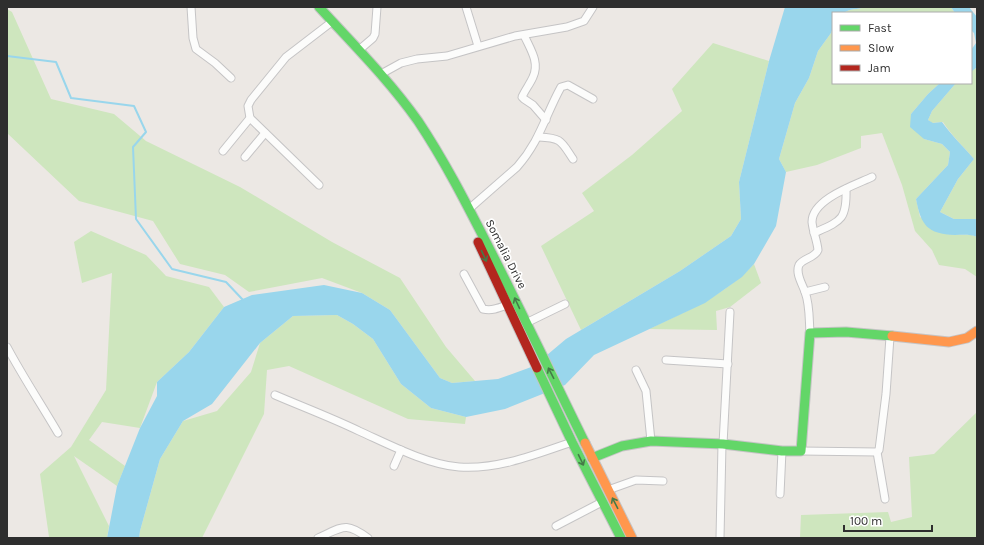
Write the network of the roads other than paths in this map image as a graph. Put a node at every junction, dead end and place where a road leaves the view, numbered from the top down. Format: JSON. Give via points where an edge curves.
{"nodes":[{"id":1,"x":191,"y":7,"type":"edge"},
{"id":2,"x":313,"y":7,"type":"edge"},
{"id":3,"x":318,"y":7,"type":"edge"},
{"id":4,"x":377,"y":7,"type":"edge"},
{"id":5,"x":466,"y":7,"type":"edge"},
{"id":6,"x":590,"y":9,"type":"edge"},
{"id":7,"x":329,"y":24,"type":"junction"},
{"id":8,"x":524,"y":35,"type":"junction"},
{"id":9,"x":478,"y":46,"type":"junction"},
{"id":10,"x":359,"y":50,"type":"junction"},
{"id":11,"x":381,"y":74,"type":"junction"},
{"id":12,"x":231,"y":78,"type":"dead end"},
{"id":13,"x":593,"y":100,"type":"dead end"},
{"id":14,"x":250,"y":118,"type":"junction"},
{"id":15,"x":546,"y":120,"type":"junction"},
{"id":16,"x":265,"y":133,"type":"junction"},
{"id":17,"x":539,"y":137,"type":"junction"},
{"id":18,"x":223,"y":151,"type":"dead end"},
{"id":19,"x":245,"y":158,"type":"dead end"},
{"id":20,"x":573,"y":159,"type":"dead end"},
{"id":21,"x":872,"y":177,"type":"dead end"},
{"id":22,"x":319,"y":185,"type":"dead end"},
{"id":23,"x":846,"y":189,"type":"junction"},
{"id":24,"x":469,"y":209,"type":"junction"},
{"id":25,"x":814,"y":233,"type":"junction"},
{"id":26,"x":464,"y":274,"type":"dead end"},
{"id":27,"x":825,"y":287,"type":"dead end"},
{"id":28,"x":805,"y":292,"type":"junction"},
{"id":29,"x":565,"y":304,"type":"dead end"},
{"id":30,"x":507,"y":305,"type":"junction"},
{"id":31,"x":730,"y":312,"type":"dead end"},
{"id":32,"x":526,"y":322,"type":"junction"},
{"id":33,"x":977,"y":331,"type":"edge"},
{"id":34,"x":810,"y":334,"type":"junction"},
{"id":35,"x":890,"y":337,"type":"junction"},
{"id":36,"x":7,"y":347,"type":"edge"},
{"id":37,"x":666,"y":360,"type":"dead end"},
{"id":38,"x":728,"y":364,"type":"junction"},
{"id":39,"x":636,"y":370,"type":"dead end"},
{"id":40,"x":275,"y":395,"type":"dead end"},
{"id":41,"x":58,"y":433,"type":"dead end"},
{"id":42,"x":651,"y":441,"type":"junction"},
{"id":43,"x":572,"y":442,"type":"junction"},
{"id":44,"x":723,"y":444,"type":"junction"},
{"id":45,"x":401,"y":450,"type":"junction"},
{"id":46,"x":782,"y":451,"type":"junction"},
{"id":47,"x":801,"y":451,"type":"junction"},
{"id":48,"x":877,"y":452,"type":"junction"},
{"id":49,"x":592,"y":458,"type":"junction"},
{"id":50,"x":394,"y":466,"type":"dead end"},
{"id":51,"x":663,"y":481,"type":"dead end"},
{"id":52,"x":608,"y":490,"type":"junction"},
{"id":53,"x":780,"y":494,"type":"dead end"},
{"id":54,"x":885,"y":499,"type":"dead end"},
{"id":55,"x":602,"y":502,"type":"junction"},
{"id":56,"x":556,"y":526,"type":"dead end"},
{"id":57,"x":318,"y":538,"type":"edge"},
{"id":58,"x":368,"y":538,"type":"edge"},
{"id":59,"x":621,"y":538,"type":"edge"},
{"id":60,"x":632,"y":538,"type":"edge"},
{"id":61,"x":720,"y":538,"type":"edge"}],
"edges":[{"from":1,"to":12,"type":"street","via":[[196,50]]},
{"from":2,"to":7,"type":"main road","name":"Somalia Drive"},
{"from":3,"to":10,"type":"main road","name":"Somalia Drive"},
{"from":4,"to":10,"type":"street","via":[[375,34]]},
{"from":5,"to":9,"type":"street"},
{"from":6,"to":8,"type":"street","via":[[584,21]]},
{"from":7,"to":14,"type":"street","via":[[286,57],[250,100]]},
{"from":7,"to":30,"type":"main road","name":"Somalia Drive","one_way":true,"via":[[381,80],[422,137],[447,178]]},
{"from":8,"to":9,"type":"street"},
{"from":8,"to":15,"type":"street","via":[[536,68],[522,97]]},
{"from":9,"to":11,"type":"street","via":[[447,56],[401,62]]},
{"from":10,"to":11,"type":"main road","name":"Somalia Drive"},
{"from":11,"to":24,"type":"main road","name":"Somalia Drive","via":[[429,137]]},
{"from":13,"to":15,"type":"street","via":[[564,85]]},
{"from":14,"to":16,"type":"street"},
{"from":14,"to":18,"type":"street"},
{"from":15,"to":17,"type":"street"},
{"from":16,"to":19,"type":"street"},
{"from":16,"to":22,"type":"street"},
{"from":17,"to":20,"type":"street","via":[[561,141]]},
{"from":17,"to":24,"type":"street","via":[[524,160]]},
{"from":21,"to":23,"type":"street"},
{"from":23,"to":25,"type":"street","via":[[822,203],[817,209],[812,220]]},
{"from":23,"to":25,"type":"street","via":[[845,214],[827,228]]},
{"from":32,"to":24,"type":"main road","name":"Somalia Drive","one_way":true},
{"from":25,"to":28,"type":"street","via":[[818,250],[816,254],[800,263],[798,270]]},
{"from":26,"to":30,"type":"street","via":[[483,309],[495,310]]},
{"from":27,"to":28,"type":"street"},
{"from":28,"to":34,"type":"street"},
{"from":29,"to":32,"type":"street"},
{"from":30,"to":43,"type":"main road","name":"Somalia Drive"},
{"from":31,"to":38,"type":"street"},
{"from":49,"to":32,"type":"main road","name":"Somalia Drive","one_way":true},
{"from":33,"to":35,"type":"main road","via":[[967,338],[949,342]]},
{"from":34,"to":35,"type":"main road","via":[[846,332]]},
{"from":34,"to":47,"type":"main road"},
{"from":35,"to":48,"type":"street","via":[[881,448]]},
{"from":36,"to":41,"type":"street","via":[[24,380],[36,395]]},
{"from":37,"to":38,"type":"street"},
{"from":38,"to":44,"type":"street"},
{"from":39,"to":42,"type":"street","via":[[646,391]]},
{"from":40,"to":45,"type":"street"},
{"from":42,"to":44,"type":"main road"},
{"from":42,"to":49,"type":"main road","via":[[622,446]]},
{"from":43,"to":45,"type":"street","via":[[530,456],[477,467],[444,464]]},
{"from":43,"to":55,"type":"main road","name":"Somalia Drive","one_way":true},
{"from":44,"to":46,"type":"main road"},
{"from":44,"to":61,"type":"street"},
{"from":45,"to":50,"type":"street"},
{"from":46,"to":47,"type":"main road"},
{"from":46,"to":53,"type":"street"},
{"from":47,"to":48,"type":"street"},
{"from":48,"to":54,"type":"street"},
{"from":49,"to":52,"type":"main road","name":"Somalia Drive"},
{"from":51,"to":52,"type":"street","via":[[636,480]]},
{"from":60,"to":52,"type":"main road","name":"Somalia Drive","one_way":true},
{"from":55,"to":56,"type":"street"},
{"from":55,"to":59,"type":"main road","name":"Somalia Drive"},
{"from":57,"to":58,"type":"street","via":[[346,527],[357,530]]}]}
